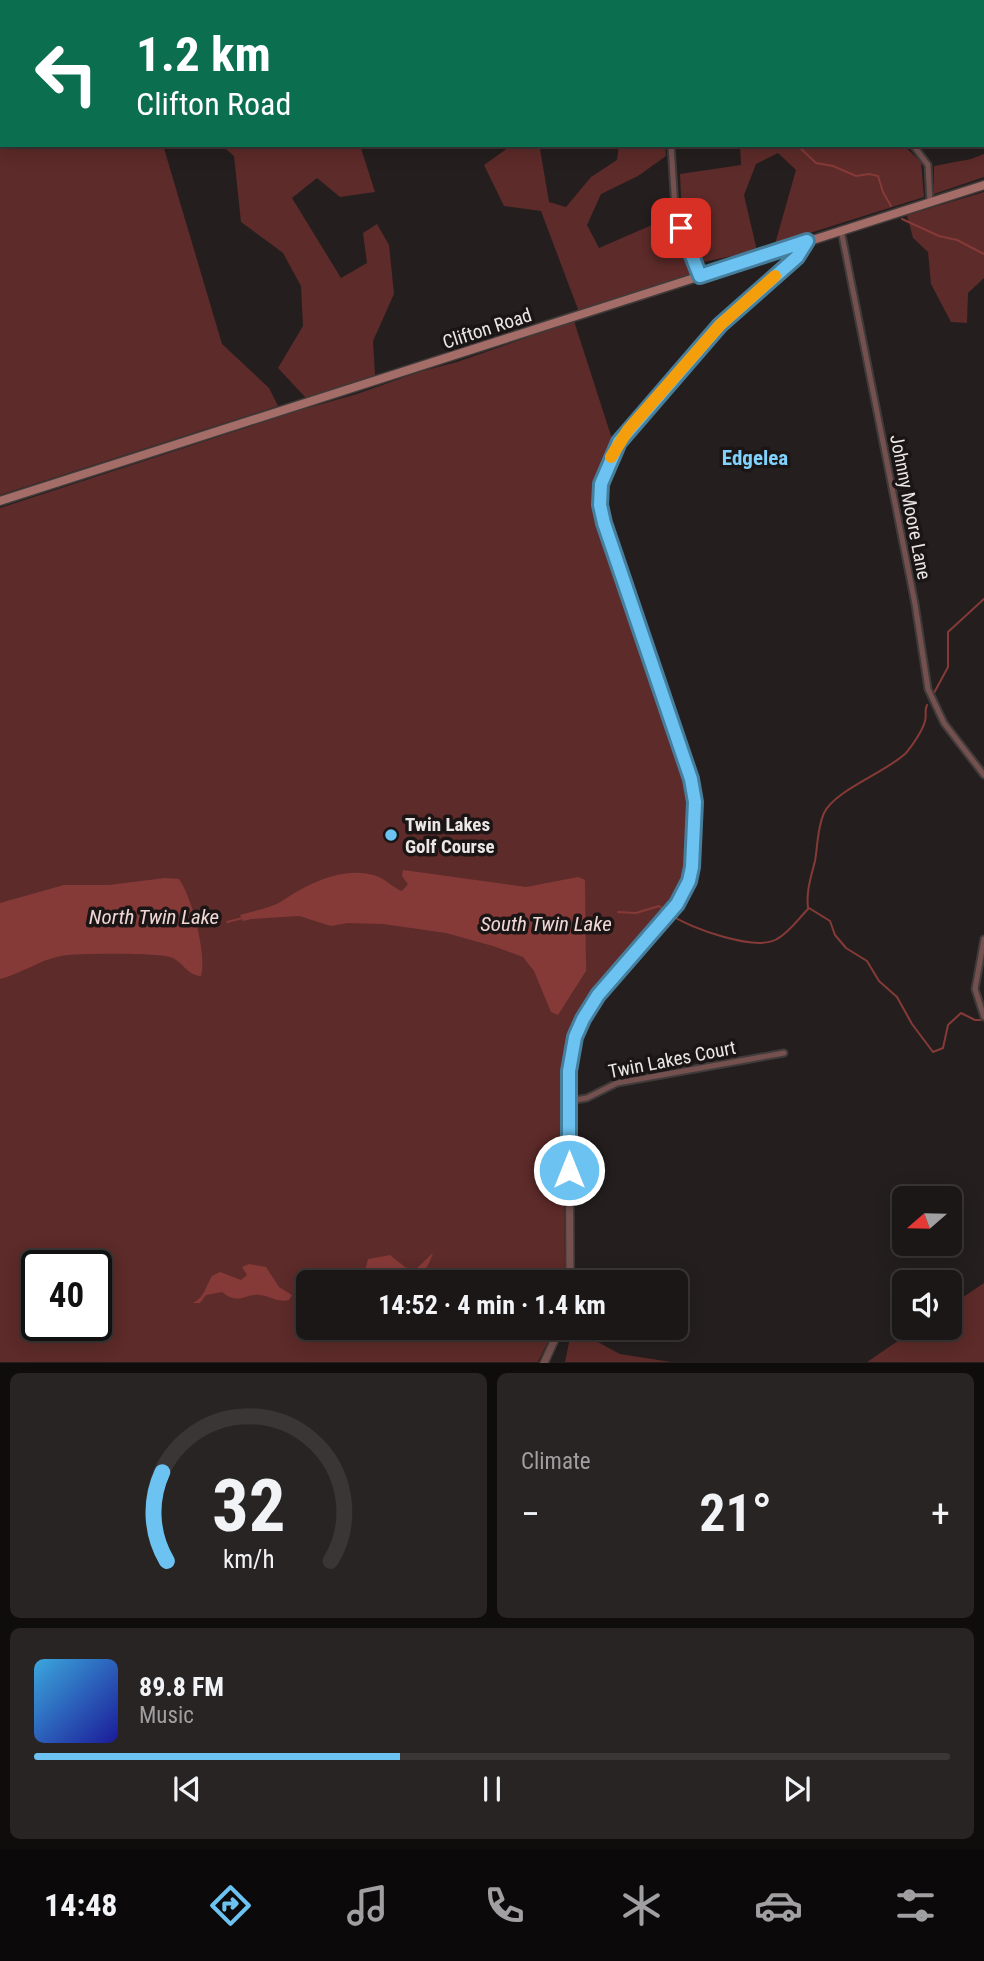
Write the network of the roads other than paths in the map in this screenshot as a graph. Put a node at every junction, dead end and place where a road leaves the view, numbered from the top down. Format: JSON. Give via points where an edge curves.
{"nodes":[{"id":1,"x":671,"y":147,"type":"edge"},
{"id":2,"x":915,"y":147,"type":"edge"},
{"id":3,"x":984,"y":185,"type":"edge"},
{"id":4,"x":930,"y":202,"type":"junction"},
{"id":5,"x":841,"y":230,"type":"junction"},
{"id":6,"x":807,"y":241,"type":"junction"},
{"id":7,"x":700,"y":276,"type":"junction"},
{"id":8,"x":0,"y":501,"type":"edge"},
{"id":9,"x":984,"y":775,"type":"edge"},
{"id":10,"x":984,"y":939,"type":"edge"},
{"id":11,"x":984,"y":1017,"type":"edge"},
{"id":12,"x":784,"y":1053,"type":"dead end"},
{"id":13,"x":569,"y":1101,"type":"junction"},
{"id":14,"x":570,"y":1270,"type":"edge"},
{"id":15,"x":555,"y":1340,"type":"edge"},
{"id":16,"x":544,"y":1363,"type":"edge"}],
"edges":[{"from":1,"to":7,"type":"street","via":[[675,208]]},
{"from":2,"to":4,"type":"street","via":[[928,165]]},
{"from":3,"to":4,"type":"main road","name":"Clifton Road"},
{"from":4,"to":5,"type":"main road","name":"Clifton Road"},
{"from":5,"to":6,"type":"main road","name":"Clifton Road"},
{"from":5,"to":9,"type":"street","name":"Johnny Moore Lane","via":[[928,689],[944,723]]},
{"from":6,"to":7,"type":"main road","name":"Clifton Road"},
{"from":6,"to":13,"type":"street","via":[[797,257],[720,325],[628,430],[612,454],[601,484],[604,523],[694,792],[691,874],[673,908],[611,978],[583,1019],[570,1057]]},
{"from":7,"to":8,"type":"main road","name":"Clifton Road"},
{"from":10,"to":11,"type":"street","via":[[975,989]]},
{"from":12,"to":13,"type":"street","name":"Twin Lakes Court","via":[[617,1083],[587,1098]]},
{"from":13,"to":14,"type":"street"},
{"from":15,"to":16,"type":"street"}]}
